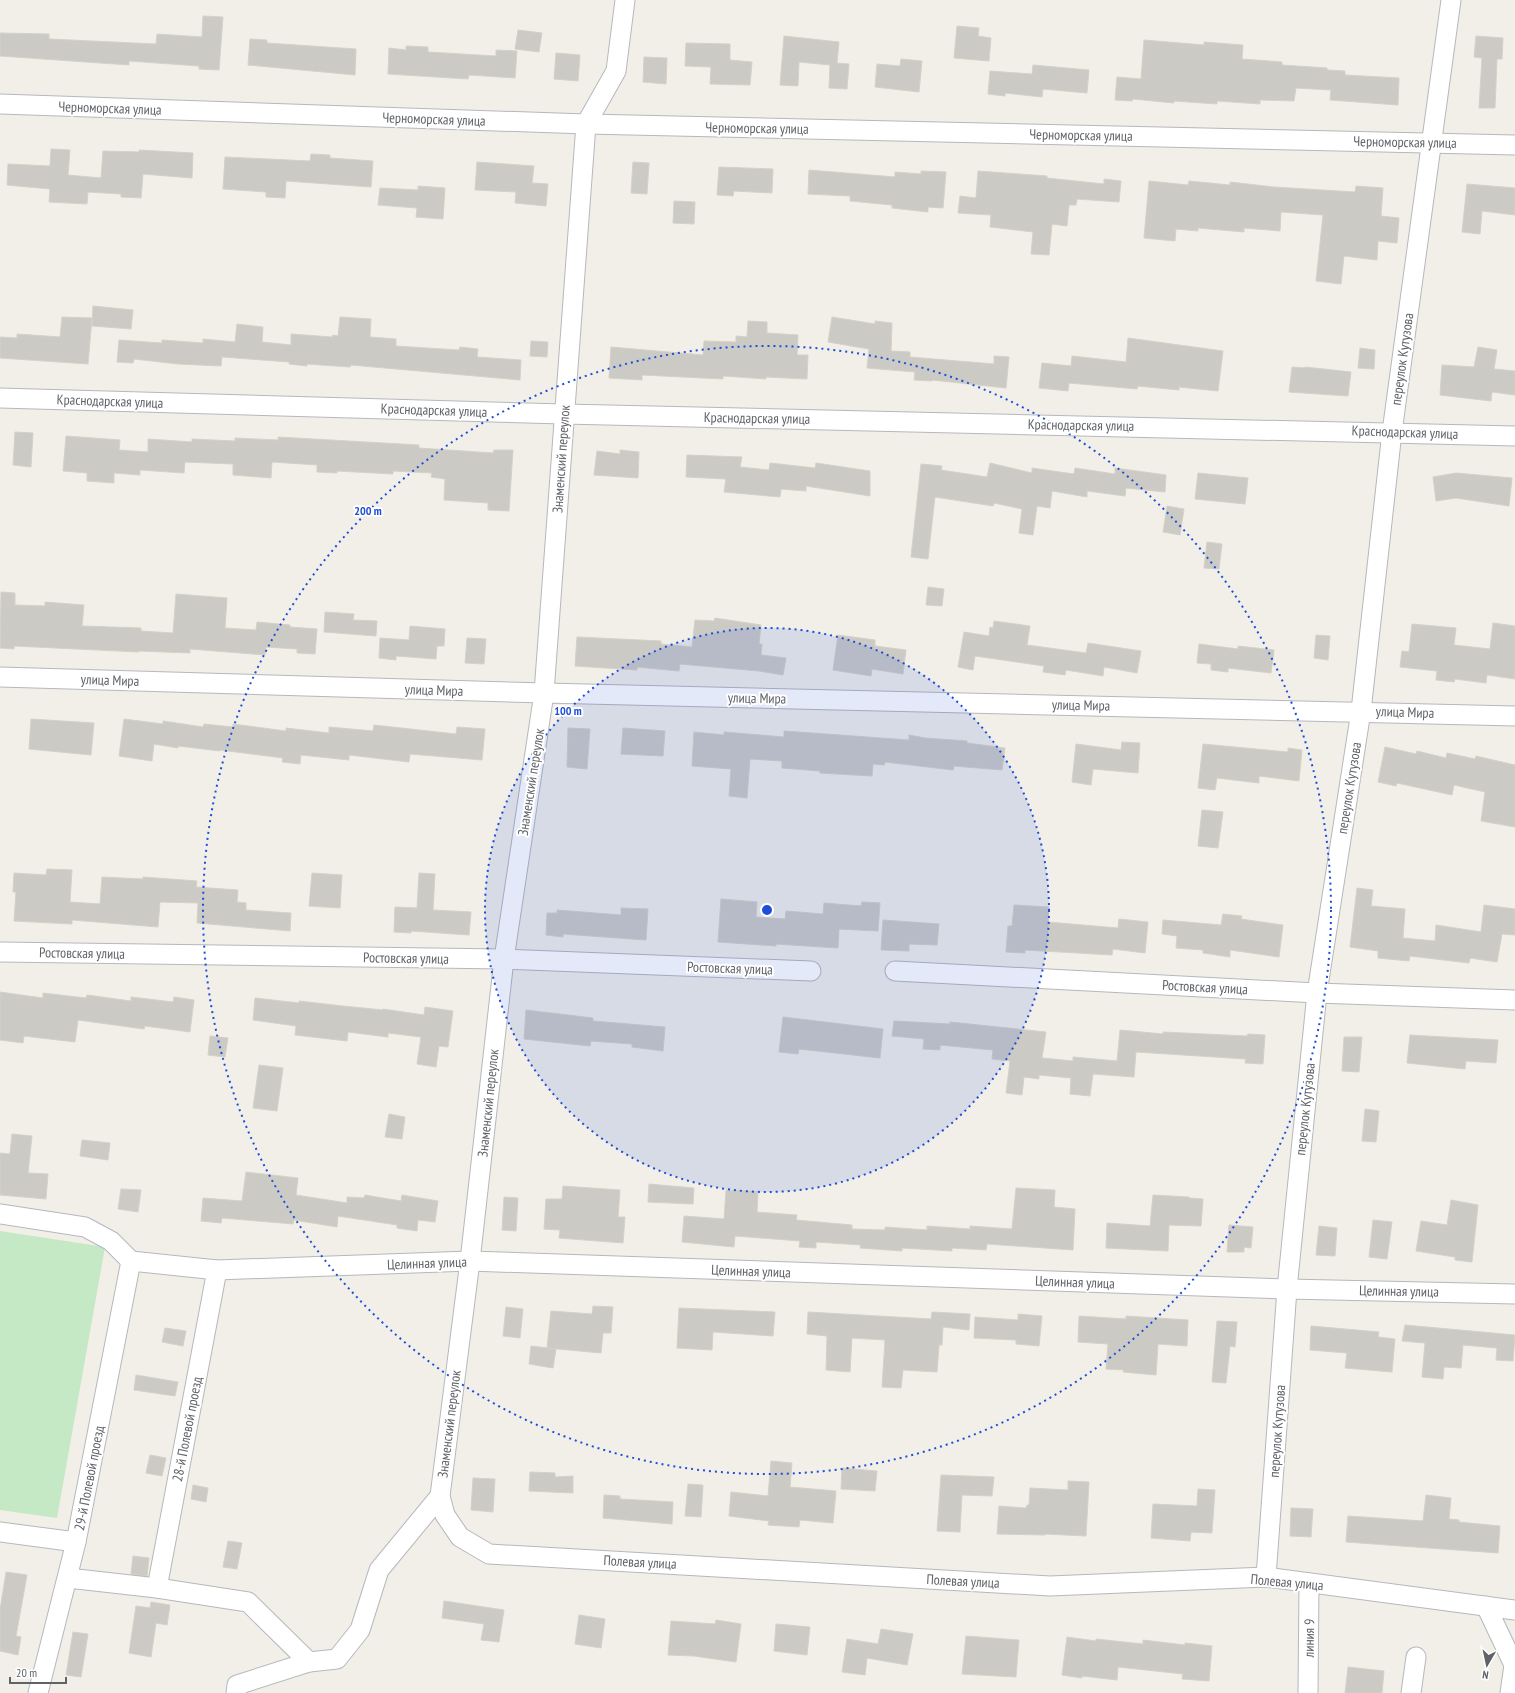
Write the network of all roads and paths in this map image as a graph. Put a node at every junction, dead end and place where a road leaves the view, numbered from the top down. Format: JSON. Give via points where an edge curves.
{"nodes":[{"id":1,"x":625,"y":0,"type":"edge"},
{"id":2,"x":1451,"y":0,"type":"edge"},
{"id":3,"x":0,"y":104,"type":"edge"},
{"id":4,"x":586,"y":124,"type":"junction"},
{"id":5,"x":1432,"y":142,"type":"junction"},
{"id":6,"x":1515,"y":145,"type":"edge"},
{"id":7,"x":0,"y":398,"type":"edge"},
{"id":8,"x":564,"y":414,"type":"junction"},
{"id":9,"x":1392,"y":432,"type":"junction"},
{"id":10,"x":1515,"y":436,"type":"edge"},
{"id":11,"x":0,"y":677,"type":"edge"},
{"id":12,"x":544,"y":693,"type":"junction"},
{"id":13,"x":1361,"y":711,"type":"junction"},
{"id":14,"x":1515,"y":716,"type":"edge"},
{"id":15,"x":0,"y":952,"type":"edge"},
{"id":16,"x":504,"y":959,"type":"junction"},
{"id":17,"x":811,"y":971,"type":"dead end"},
{"id":18,"x":895,"y":971,"type":"dead end"},
{"id":19,"x":1317,"y":993,"type":"junction"},
{"id":20,"x":1515,"y":1000,"type":"edge"},
{"id":21,"x":0,"y":1214,"type":"edge"},
{"id":22,"x":131,"y":1261,"type":"junction"},
{"id":23,"x":470,"y":1261,"type":"junction"},
{"id":24,"x":217,"y":1270,"type":"junction"},
{"id":25,"x":1287,"y":1289,"type":"junction"},
{"id":26,"x":1515,"y":1294,"type":"edge"},
{"id":27,"x":440,"y":1496,"type":"junction"},
{"id":28,"x":0,"y":1532,"type":"edge"},
{"id":29,"x":76,"y":1542,"type":"junction"},
{"id":30,"x":1266,"y":1577,"type":"junction"},
{"id":31,"x":68,"y":1578,"type":"junction"},
{"id":32,"x":1309,"y":1583,"type":"junction"},
{"id":33,"x":157,"y":1588,"type":"junction"},
{"id":34,"x":1486,"y":1606,"type":"junction"},
{"id":35,"x":1515,"y":1610,"type":"edge"},
{"id":36,"x":1416,"y":1657,"type":"dead end"},
{"id":37,"x":309,"y":1662,"type":"junction"},
{"id":38,"x":38,"y":1693,"type":"edge"},
{"id":39,"x":236,"y":1693,"type":"edge"},
{"id":40,"x":1308,"y":1693,"type":"edge"},
{"id":41,"x":1411,"y":1693,"type":"edge"},
{"id":42,"x":1510,"y":1693,"type":"edge"}],
"edges":[{"from":1,"to":4,"type":"street","name":"Знаменский переулок","via":[[616,71]]},
{"from":2,"to":5,"type":"street","name":"переулок Кутузова"},
{"from":3,"to":4,"type":"street","name":"Черноморская улица"},
{"from":4,"to":5,"type":"street","name":"Черноморская улица"},
{"from":4,"to":8,"type":"street","name":"Знаменский переулок"},
{"from":5,"to":6,"type":"street","name":"Черноморская улица"},
{"from":5,"to":9,"type":"street","name":"переулок Кутузова"},
{"from":7,"to":8,"type":"street","name":"Краснодарская улица"},
{"from":8,"to":9,"type":"street","name":"Краснодарская улица"},
{"from":8,"to":12,"type":"street","name":"Знаменский переулок"},
{"from":9,"to":10,"type":"street","name":"Краснодарская улица"},
{"from":9,"to":13,"type":"street","name":"переулок Кутузова"},
{"from":11,"to":12,"type":"street","name":"улица Мира"},
{"from":12,"to":13,"type":"street","name":"улица Мира"},
{"from":12,"to":16,"type":"street","name":"Знаменский переулок"},
{"from":13,"to":14,"type":"street","name":"улица Мира"},
{"from":13,"to":19,"type":"street","name":"переулок Кутузова"},
{"from":15,"to":16,"type":"street","name":"Ростовская улица"},
{"from":16,"to":17,"type":"street","name":"Ростовская улица"},
{"from":16,"to":23,"type":"street","name":"Знаменский переулок"},
{"from":18,"to":19,"type":"street","name":"Ростовская улица"},
{"from":19,"to":20,"type":"street","name":"Ростовская улица"},
{"from":19,"to":25,"type":"street","name":"переулок Кутузова"},
{"from":21,"to":22,"type":"street","via":[[85,1227],[111,1242]]},
{"from":22,"to":24,"type":"street","name":"Целинная улица"},
{"from":22,"to":29,"type":"street","name":"29-й Полевой проезд"},
{"from":23,"to":24,"type":"street","name":"Целинная улица"},
{"from":23,"to":25,"type":"street","name":"Целинная улица"},
{"from":23,"to":27,"type":"street","name":"Знаменский переулок"},
{"from":24,"to":33,"type":"street","name":"28-й Полевой проезд"},
{"from":25,"to":26,"type":"street","name":"Целинная улица"},
{"from":25,"to":30,"type":"street","name":"переулок Кутузова"},
{"from":27,"to":30,"type":"street","name":"Полевая улица","via":[[445,1515],[460,1537],[489,1554],[1050,1586]]},
{"from":27,"to":37,"type":"street","via":[[378,1570],[360,1630],[337,1659]]},
{"from":28,"to":29,"type":"street"},
{"from":29,"to":31,"type":"street","name":"29-й Полевой проезд"},
{"from":30,"to":32,"type":"street","name":"Полевая улица"},
{"from":31,"to":33,"type":"street"},
{"from":31,"to":38,"type":"street","name":"29-й Полевой проезд"},
{"from":32,"to":34,"type":"street","name":"Полевая улица"},
{"from":32,"to":40,"type":"street","name":"линия 9"},
{"from":33,"to":37,"type":"street","via":[[248,1602]]},
{"from":34,"to":35,"type":"street","name":"Полевая улица"},
{"from":34,"to":42,"type":"street","via":[[1514,1664]]},
{"from":36,"to":41,"type":"street"},
{"from":37,"to":39,"type":"street","via":[[237,1685]]}]}
